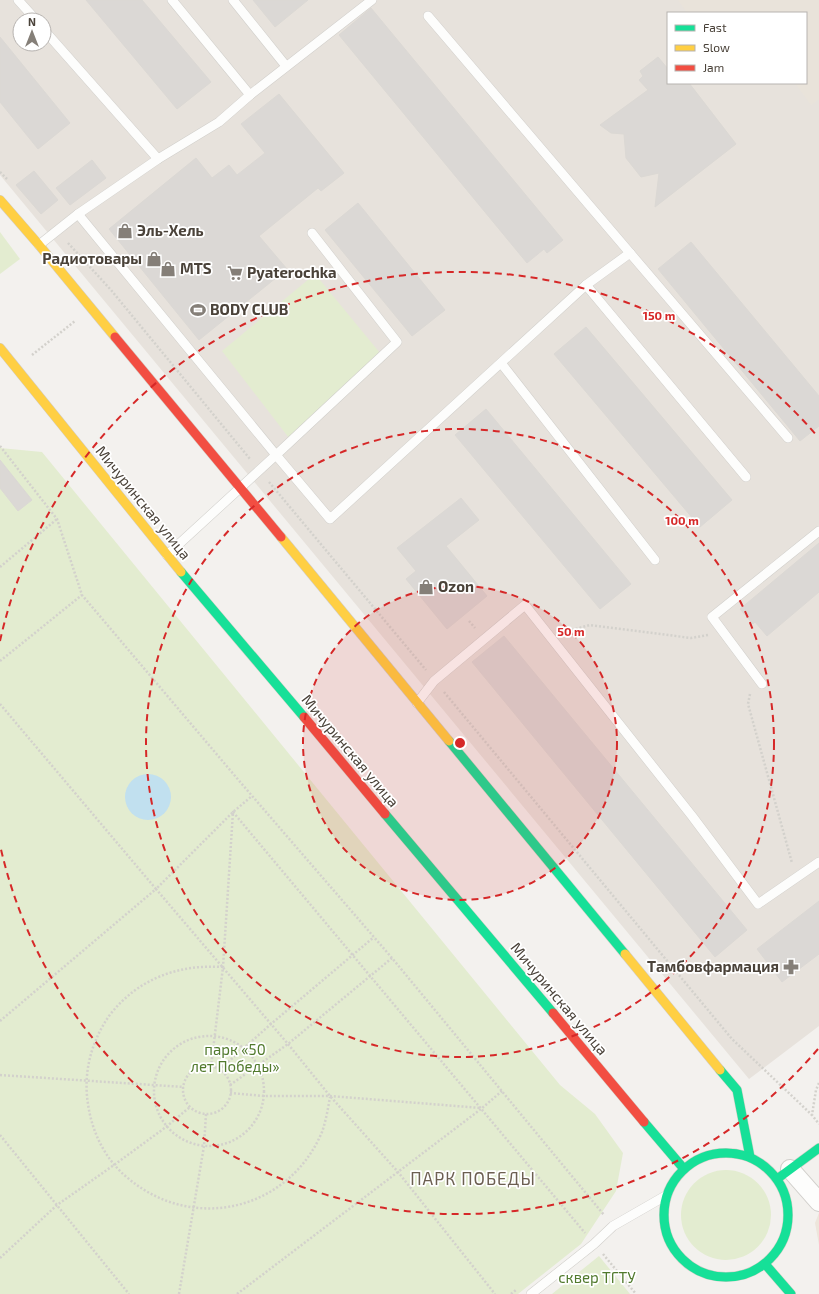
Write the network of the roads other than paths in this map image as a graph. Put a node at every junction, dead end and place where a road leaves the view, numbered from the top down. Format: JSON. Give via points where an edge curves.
{"nodes":[{"id":1,"x":18,"y":0,"type":"edge"},
{"id":2,"x":172,"y":0,"type":"edge"},
{"id":3,"x":233,"y":0,"type":"edge"},
{"id":4,"x":372,"y":0,"type":"edge"},
{"id":5,"x":29,"y":12,"type":"edge"},
{"id":6,"x":428,"y":16,"type":"dead end"},
{"id":7,"x":52,"y":39,"type":"edge"},
{"id":8,"x":286,"y":66,"type":"junction"},
{"id":9,"x":250,"y":95,"type":"junction"},
{"id":10,"x":158,"y":159,"type":"junction"},
{"id":11,"x":0,"y":200,"type":"edge"},
{"id":12,"x":78,"y":214,"type":"junction"},
{"id":13,"x":312,"y":233,"type":"dead end"},
{"id":14,"x":39,"y":245,"type":"junction"},
{"id":15,"x":630,"y":253,"type":"junction"},
{"id":16,"x":586,"y":285,"type":"junction"},
{"id":17,"x":0,"y":348,"type":"edge"},
{"id":18,"x":501,"y":363,"type":"junction"},
{"id":19,"x":788,"y":438,"type":"dead end"},
{"id":20,"x":276,"y":455,"type":"junction"},
{"id":21,"x":746,"y":477,"type":"dead end"},
{"id":22,"x":240,"y":489,"type":"junction"},
{"id":23,"x":819,"y":531,"type":"edge"},
{"id":24,"x":167,"y":555,"type":"junction"},
{"id":25,"x":655,"y":560,"type":"dead end"},
{"id":26,"x":762,"y":684,"type":"dead end"},
{"id":27,"x":416,"y":703,"type":"junction"},
{"id":28,"x":819,"y":862,"type":"edge"},
{"id":29,"x":819,"y":1148,"type":"edge"},
{"id":30,"x":750,"y":1157,"type":"junction"},
{"id":31,"x":684,"y":1169,"type":"junction"},
{"id":32,"x":784,"y":1174,"type":"junction"},
{"id":33,"x":667,"y":1195,"type":"junction"},
{"id":34,"x":819,"y":1202,"type":"edge"},
{"id":35,"x":765,"y":1264,"type":"junction"},
{"id":36,"x":531,"y":1294,"type":"edge"},
{"id":37,"x":791,"y":1294,"type":"edge"}],
"edges":[{"from":1,"to":5,"type":"lane"},
{"from":2,"to":9,"type":"lane"},
{"from":3,"to":8,"type":"lane"},
{"from":4,"to":8,"type":"lane"},
{"from":6,"to":15,"type":"lane"},
{"from":7,"to":10,"type":"lane"},
{"from":8,"to":9,"type":"lane"},
{"from":9,"to":10,"type":"lane","via":[[219,122]]},
{"from":10,"to":12,"type":"lane"},
{"from":11,"to":14,"type":"main road"},
{"from":12,"to":14,"type":"lane"},
{"from":12,"to":20,"type":"lane"},
{"from":13,"to":20,"type":"lane","via":[[398,342]]},
{"from":14,"to":22,"type":"main road"},
{"from":15,"to":16,"type":"lane"},
{"from":15,"to":19,"type":"lane"},
{"from":16,"to":18,"type":"lane"},
{"from":16,"to":21,"type":"lane"},
{"from":17,"to":24,"type":"main road","name":"Мичуринская улица"},
{"from":18,"to":20,"type":"lane","via":[[330,519]]},
{"from":18,"to":25,"type":"lane"},
{"from":20,"to":22,"type":"lane"},
{"from":22,"to":24,"type":"lane"},
{"from":22,"to":27,"type":"main road"},
{"from":23,"to":26,"type":"lane","via":[[712,617]]},
{"from":24,"to":31,"type":"main road","name":"Мичуринская улица"},
{"from":27,"to":28,"type":"lane","via":[[434,681],[525,605],[692,816],[758,904]]},
{"from":27,"to":30,"type":"main road","via":[[737,1090]]},
{"from":29,"to":32,"type":"main road"},
{"from":30,"to":31,"type":"main road","via":[[733,1153],[715,1154],[698,1159]]},
{"from":30,"to":32,"type":"main road"},
{"from":31,"to":33,"type":"main road"},
{"from":32,"to":34,"type":"street"},
{"from":32,"to":35,"type":"main road","via":[[789,1214],[786,1233],[778,1250]]},
{"from":33,"to":35,"type":"main road","via":[[664,1215],[667,1234],[676,1252],[690,1266],[708,1275],[728,1278],[748,1274]]},
{"from":33,"to":36,"type":"lane","via":[[613,1226]]},
{"from":35,"to":37,"type":"main road"}]}
